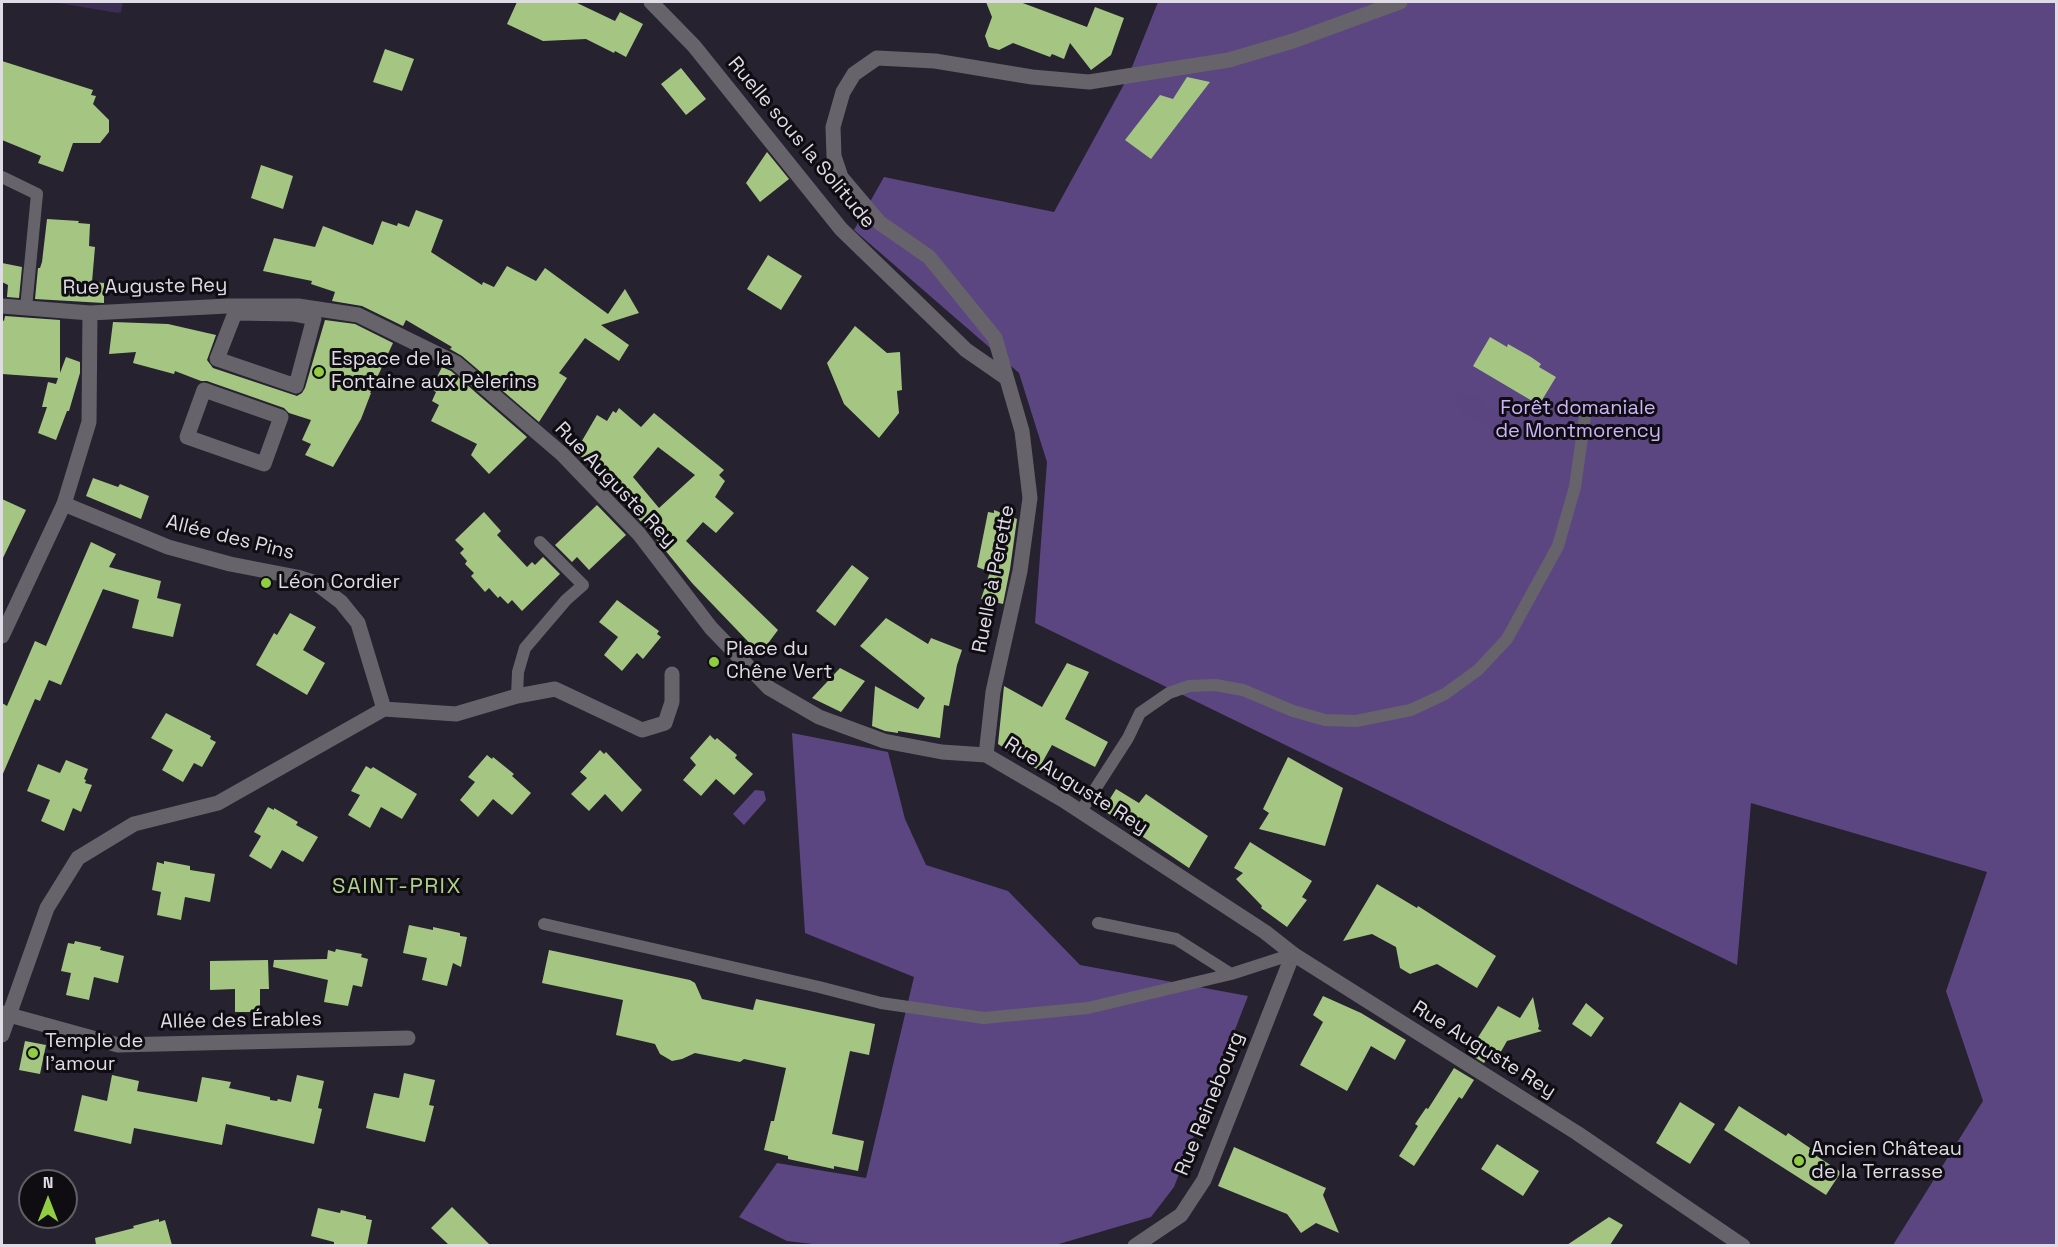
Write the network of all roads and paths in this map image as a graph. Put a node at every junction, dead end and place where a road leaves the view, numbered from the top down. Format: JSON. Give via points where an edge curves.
{"nodes":[{"id":1,"x":651,"y":2,"type":"edge"},
{"id":2,"x":1400,"y":2,"type":"edge"},
{"id":3,"x":2,"y":177,"type":"edge"},
{"id":4,"x":2,"y":306,"type":"edge"},
{"id":5,"x":26,"y":308,"type":"junction"},
{"id":6,"x":90,"y":313,"type":"junction"},
{"id":7,"x":217,"y":359,"type":"joint"},
{"id":8,"x":1005,"y":377,"type":"junction"},
{"id":9,"x":204,"y":390,"type":"joint"},
{"id":10,"x":1586,"y":409,"type":"dead end"},
{"id":11,"x":64,"y":504,"type":"junction"},
{"id":12,"x":540,"y":542,"type":"dead end"},
{"id":13,"x":2,"y":636,"type":"edge"},
{"id":14,"x":672,"y":674,"type":"dead end"},
{"id":15,"x":517,"y":696,"type":"junction"},
{"id":16,"x":384,"y":709,"type":"junction"},
{"id":17,"x":986,"y":755,"type":"junction"},
{"id":18,"x":1081,"y":812,"type":"junction"},
{"id":19,"x":1098,"y":923,"type":"dead end"},
{"id":20,"x":544,"y":924,"type":"dead end"},
{"id":21,"x":1293,"y":954,"type":"junction"},
{"id":22,"x":1231,"y":974,"type":"junction"},
{"id":23,"x":4,"y":1014,"type":"edge"},
{"id":24,"x":2,"y":1035,"type":"edge"},
{"id":25,"x":408,"y":1038,"type":"dead end"},
{"id":26,"x":1135,"y":1245,"type":"edge"},
{"id":27,"x":1743,"y":1245,"type":"edge"}],
"edges":[{"from":1,"to":8,"type":"street","name":"Ruelle sous la Solitude","via":[[694,46],[841,229],[966,350]]},
{"from":2,"to":8,"type":"street","name":"Ruelle à Perette","via":[[1229,60],[1089,82],[935,61],[877,58],[854,74],[843,92],[833,127],[834,156],[841,177],[880,223],[929,257],[995,338]]},
{"from":3,"to":5,"type":"lane","via":[[37,194]]},
{"from":4,"to":5,"type":"street","name":"Rue Auguste Rey"},
{"from":5,"to":6,"type":"street","name":"Rue Auguste Rey"},
{"from":6,"to":11,"type":"street","via":[[89,422]]},
{"from":6,"to":17,"type":"street","name":"Rue Auguste Rey","via":[[298,306],[358,315],[456,363],[562,454],[639,534],[711,628],[769,688],[819,717],[885,741],[942,753]]},
{"from":7,"to":7,"type":"street","via":[[296,387],[314,318],[235,313]]},
{"from":8,"to":17,"type":"street","name":"Ruelle à Perette","via":[[1022,430],[1030,498],[1020,571],[993,692]]},
{"from":9,"to":9,"type":"street","via":[[187,437],[264,464],[281,417]]},
{"from":10,"to":18,"type":"lane","via":[[1575,487],[1558,546],[1507,639],[1478,670],[1445,694],[1411,710],[1356,721],[1325,720],[1243,690],[1215,685],[1189,686],[1169,693],[1140,713]]},
{"from":11,"to":13,"type":"street"},
{"from":11,"to":16,"type":"street","name":"Allée des Pins","via":[[168,547],[316,583],[358,623]]},
{"from":12,"to":15,"type":"lane","via":[[583,585],[525,648]]},
{"from":14,"to":15,"type":"street","via":[[672,702],[665,723],[642,730],[555,689]]},
{"from":15,"to":16,"type":"street","via":[[456,714]]},
{"from":16,"to":23,"type":"street","via":[[218,803],[134,824],[78,858],[47,908]]},
{"from":17,"to":18,"type":"street","name":"Rue Auguste Rey"},
{"from":18,"to":21,"type":"street","name":"Rue Auguste Rey"},
{"from":19,"to":22,"type":"lane","via":[[1176,939]]},
{"from":20,"to":22,"type":"lane","via":[[880,1004],[984,1018],[1088,1008]]},
{"from":21,"to":22,"type":"lane"},
{"from":21,"to":26,"type":"street","name":"Rue Reinebourg","via":[[1204,1180],[1181,1215]]},
{"from":21,"to":27,"type":"street","name":"Rue Auguste Rey","via":[[1577,1133]]},
{"from":23,"to":24,"type":"street"},
{"from":23,"to":25,"type":"street","name":"Allée des Érables","via":[[118,1044]]}]}
